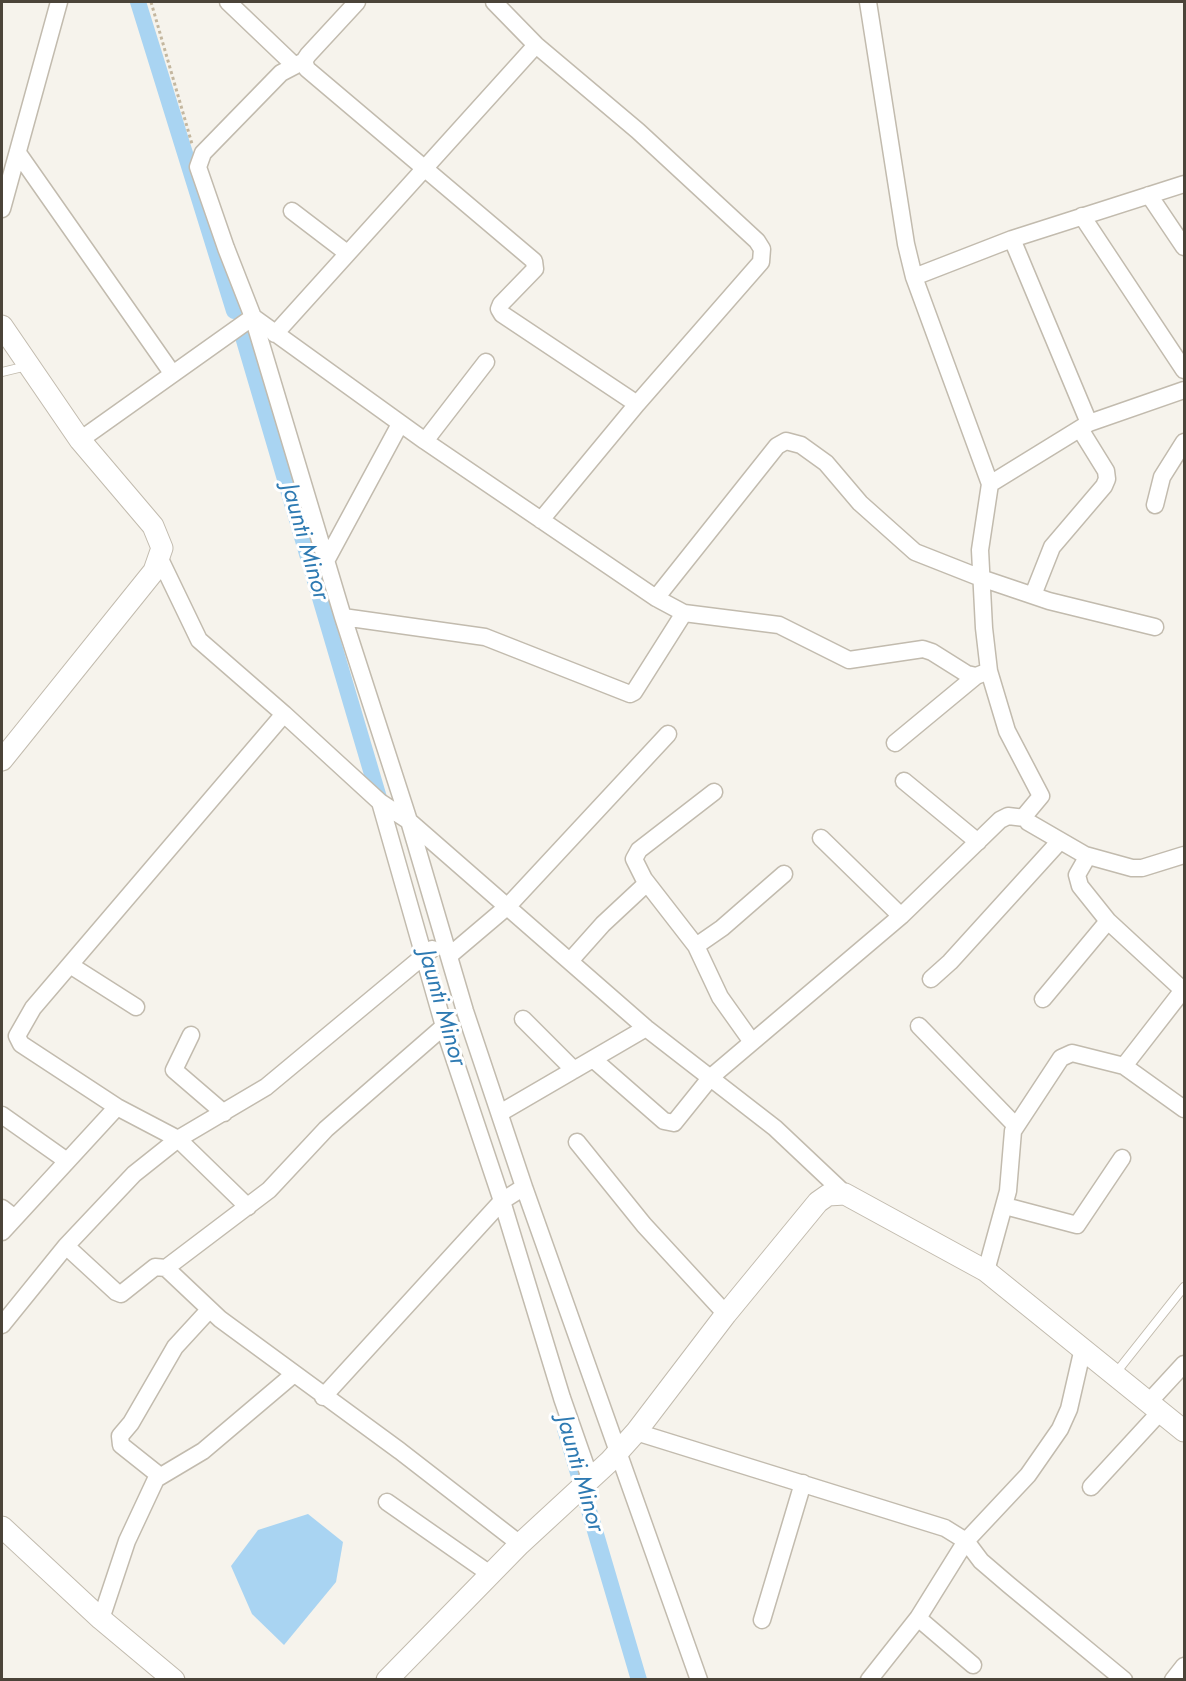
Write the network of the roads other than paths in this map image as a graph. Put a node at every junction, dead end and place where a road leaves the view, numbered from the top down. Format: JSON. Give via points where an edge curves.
{"nodes":[{"id":1,"x":59,"y":2,"type":"edge"},
{"id":2,"x":228,"y":2,"type":"edge"},
{"id":3,"x":357,"y":2,"type":"edge"},
{"id":4,"x":494,"y":2,"type":"edge"},
{"id":5,"x":868,"y":2,"type":"edge"},
{"id":6,"x":536,"y":45,"type":"junction"},
{"id":7,"x":299,"y":63,"type":"junction"},
{"id":8,"x":18,"y":153,"type":"junction"},
{"id":9,"x":424,"y":168,"type":"junction"},
{"id":10,"x":1185,"y":184,"type":"edge"},
{"id":11,"x":1149,"y":195,"type":"junction"},
{"id":12,"x":2,"y":209,"type":"edge"},
{"id":13,"x":292,"y":211,"type":"dead end"},
{"id":14,"x":1082,"y":216,"type":"junction"},
{"id":15,"x":1012,"y":239,"type":"junction"},
{"id":16,"x":1185,"y":247,"type":"edge"},
{"id":17,"x":347,"y":253,"type":"junction"},
{"id":18,"x":914,"y":277,"type":"junction"},
{"id":19,"x":253,"y":317,"type":"junction"},
{"id":20,"x":2,"y":326,"type":"edge"},
{"id":21,"x":275,"y":334,"type":"junction"},
{"id":22,"x":486,"y":362,"type":"dead end"},
{"id":23,"x":27,"y":366,"type":"junction"},
{"id":24,"x":1185,"y":370,"type":"edge"},
{"id":25,"x":2,"y":372,"type":"edge"},
{"id":26,"x":172,"y":374,"type":"junction"},
{"id":27,"x":1185,"y":390,"type":"edge"},
{"id":28,"x":637,"y":404,"type":"junction"},
{"id":29,"x":400,"y":424,"type":"junction"},
{"id":30,"x":1084,"y":426,"type":"junction"},
{"id":31,"x":80,"y":440,"type":"junction"},
{"id":32,"x":425,"y":441,"type":"junction"},
{"id":33,"x":1185,"y":442,"type":"edge"},
{"id":34,"x":990,"y":484,"type":"junction"},
{"id":35,"x":1155,"y":505,"type":"dead end"},
{"id":36,"x":541,"y":520,"type":"junction"},
{"id":37,"x":160,"y":559,"type":"junction"},
{"id":38,"x":326,"y":561,"type":"junction"},
{"id":39,"x":981,"y":578,"type":"junction"},
{"id":40,"x":1033,"y":595,"type":"junction"},
{"id":41,"x":656,"y":598,"type":"junction"},
{"id":42,"x":684,"y":612,"type":"junction"},
{"id":43,"x":343,"y":617,"type":"junction"},
{"id":44,"x":1155,"y":627,"type":"dead end"},
{"id":45,"x":982,"y":674,"type":"junction"},
{"id":46,"x":284,"y":714,"type":"junction"},
{"id":47,"x":668,"y":734,"type":"dead end"},
{"id":48,"x":896,"y":743,"type":"dead end"},
{"id":49,"x":2,"y":759,"type":"edge"},
{"id":50,"x":904,"y":781,"type":"dead end"},
{"id":51,"x":714,"y":792,"type":"dead end"},
{"id":52,"x":393,"y":810,"type":"junction"},
{"id":53,"x":1026,"y":818,"type":"junction"},
{"id":54,"x":821,"y":838,"type":"dead end"},
{"id":55,"x":978,"y":842,"type":"junction"},
{"id":56,"x":1059,"y":842,"type":"junction"},
{"id":57,"x":1085,"y":855,"type":"junction"},
{"id":58,"x":1185,"y":855,"type":"edge"},
{"id":59,"x":784,"y":874,"type":"dead end"},
{"id":60,"x":647,"y":884,"type":"junction"},
{"id":61,"x":508,"y":906,"type":"junction"},
{"id":62,"x":901,"y":916,"type":"junction"},
{"id":63,"x":1108,"y":921,"type":"junction"},
{"id":64,"x":696,"y":946,"type":"junction"},
{"id":65,"x":437,"y":949,"type":"junction"},
{"id":66,"x":570,"y":961,"type":"junction"},
{"id":67,"x":70,"y":965,"type":"junction"},
{"id":68,"x":931,"y":979,"type":"dead end"},
{"id":69,"x":1184,"y":990,"type":"edge"},
{"id":70,"x":1043,"y":999,"type":"dead end"},
{"id":71,"x":136,"y":1007,"type":"dead end"},
{"id":72,"x":455,"y":1018,"type":"junction"},
{"id":73,"x":523,"y":1019,"type":"dead end"},
{"id":74,"x":919,"y":1026,"type":"dead end"},
{"id":75,"x":646,"y":1028,"type":"junction"},
{"id":76,"x":191,"y":1035,"type":"dead end"},
{"id":77,"x":752,"y":1042,"type":"junction"},
{"id":78,"x":593,"y":1059,"type":"junction"},
{"id":79,"x":1124,"y":1066,"type":"junction"},
{"id":80,"x":574,"y":1070,"type":"junction"},
{"id":81,"x":711,"y":1077,"type":"junction"},
{"id":82,"x":117,"y":1107,"type":"junction"},
{"id":83,"x":1185,"y":1109,"type":"edge"},
{"id":84,"x":224,"y":1113,"type":"junction"},
{"id":85,"x":500,"y":1113,"type":"junction"},
{"id":86,"x":2,"y":1114,"type":"edge"},
{"id":87,"x":1016,"y":1126,"type":"junction"},
{"id":88,"x":178,"y":1139,"type":"junction"},
{"id":89,"x":577,"y":1142,"type":"dead end"},
{"id":90,"x":1122,"y":1158,"type":"dead end"},
{"id":91,"x":67,"y":1161,"type":"junction"},
{"id":92,"x":514,"y":1194,"type":"junction"},
{"id":93,"x":845,"y":1194,"type":"junction"},
{"id":94,"x":1005,"y":1206,"type":"junction"},
{"id":95,"x":248,"y":1207,"type":"junction"},
{"id":96,"x":8,"y":1213,"type":"edge"},
{"id":97,"x":2,"y":1232,"type":"edge"},
{"id":98,"x":66,"y":1246,"type":"junction"},
{"id":99,"x":166,"y":1268,"type":"junction"},
{"id":100,"x":986,"y":1271,"type":"junction"},
{"id":101,"x":1185,"y":1287,"type":"edge"},
{"id":102,"x":209,"y":1310,"type":"junction"},
{"id":103,"x":726,"y":1314,"type":"junction"},
{"id":104,"x":2,"y":1325,"type":"edge"},
{"id":105,"x":1083,"y":1348,"type":"junction"},
{"id":106,"x":1185,"y":1364,"type":"edge"},
{"id":107,"x":294,"y":1374,"type":"junction"},
{"id":108,"x":1115,"y":1374,"type":"junction"},
{"id":109,"x":323,"y":1397,"type":"junction"},
{"id":110,"x":1154,"y":1408,"type":"junction"},
{"id":111,"x":1185,"y":1431,"type":"edge"},
{"id":112,"x":636,"y":1432,"type":"junction"},
{"id":113,"x":604,"y":1467,"type":"junction"},
{"id":114,"x":160,"y":1476,"type":"junction"},
{"id":115,"x":803,"y":1483,"type":"junction"},
{"id":116,"x":1091,"y":1487,"type":"dead end"},
{"id":117,"x":387,"y":1502,"type":"dead end"},
{"id":118,"x":2,"y":1527,"type":"edge"},
{"id":119,"x":966,"y":1541,"type":"junction"},
{"id":120,"x":520,"y":1544,"type":"junction"},
{"id":121,"x":490,"y":1574,"type":"junction"},
{"id":122,"x":918,"y":1618,"type":"junction"},
{"id":123,"x":101,"y":1619,"type":"junction"},
{"id":124,"x":762,"y":1620,"type":"dead end"},
{"id":125,"x":973,"y":1665,"type":"dead end"},
{"id":126,"x":1185,"y":1666,"type":"edge"},
{"id":127,"x":174,"y":1680,"type":"edge"},
{"id":128,"x":387,"y":1680,"type":"edge"},
{"id":129,"x":699,"y":1680,"type":"edge"},
{"id":130,"x":870,"y":1680,"type":"edge"},
{"id":131,"x":1124,"y":1680,"type":"edge"},
{"id":132,"x":1173,"y":1680,"type":"edge"}],
"edges":[{"from":1,"to":8,"type":"street"},
{"from":2,"to":7,"type":"street"},
{"from":3,"to":7,"type":"street"},
{"from":4,"to":6,"type":"street"},
{"from":5,"to":18,"type":"street"},
{"from":6,"to":9,"type":"street"},
{"from":6,"to":28,"type":"street","via":[[638,131],[762,249],[762,262]]},
{"from":7,"to":9,"type":"street"},
{"from":7,"to":19,"type":"street","via":[[281,73],[203,153],[198,167]]},
{"from":8,"to":12,"type":"street"},
{"from":8,"to":26,"type":"street"},
{"from":9,"to":17,"type":"street"},
{"from":9,"to":28,"type":"street","via":[[536,264],[501,304],[502,314]]},
{"from":10,"to":11,"type":"street"},
{"from":11,"to":14,"type":"street"},
{"from":11,"to":16,"type":"street"},
{"from":13,"to":17,"type":"street"},
{"from":14,"to":15,"type":"street"},
{"from":14,"to":24,"type":"street"},
{"from":15,"to":18,"type":"street"},
{"from":15,"to":30,"type":"street"},
{"from":17,"to":21,"type":"street"},
{"from":18,"to":34,"type":"street"},
{"from":19,"to":21,"type":"street"},
{"from":19,"to":26,"type":"street"},
{"from":19,"to":38,"type":"street"},
{"from":20,"to":23,"type":"street"},
{"from":21,"to":29,"type":"street"},
{"from":22,"to":32,"type":"street"},
{"from":23,"to":25,"type":"lane"},
{"from":23,"to":31,"type":"street"},
{"from":26,"to":31,"type":"street"},
{"from":27,"to":30,"type":"street"},
{"from":28,"to":36,"type":"street"},
{"from":29,"to":32,"type":"street"},
{"from":29,"to":38,"type":"street"},
{"from":30,"to":34,"type":"street"},
{"from":30,"to":40,"type":"street","via":[[1107,479],[1052,547]]},
{"from":31,"to":37,"type":"street","via":[[153,526],[162,548]]},
{"from":32,"to":36,"type":"street"},
{"from":33,"to":35,"type":"street","via":[[1162,477]]},
{"from":34,"to":39,"type":"street","via":[[980,550]]},
{"from":36,"to":41,"type":"street"},
{"from":37,"to":46,"type":"street","via":[[199,640]]},
{"from":37,"to":49,"type":"street","via":[[154,572]]},
{"from":38,"to":43,"type":"street"},
{"from":39,"to":40,"type":"street"},
{"from":39,"to":41,"type":"street","via":[[909,548],[860,503],[826,463],[786,441],[777,446]]},
{"from":39,"to":45,"type":"street"},
{"from":40,"to":44,"type":"street"},
{"from":41,"to":42,"type":"street"},
{"from":42,"to":43,"type":"street","via":[[630,694],[485,637]]},
{"from":42,"to":45,"type":"street","via":[[779,625],[854,661],[923,649],[967,674]]},
{"from":43,"to":52,"type":"street"},
{"from":45,"to":48,"type":"street"},
{"from":45,"to":53,"type":"street","via":[[1040,791]]},
{"from":46,"to":52,"type":"street"},
{"from":46,"to":67,"type":"street"},
{"from":47,"to":61,"type":"street"},
{"from":50,"to":55,"type":"street"},
{"from":51,"to":60,"type":"street","via":[[635,854],[635,865]]},
{"from":52,"to":61,"type":"street"},
{"from":52,"to":65,"type":"street"},
{"from":52,"to":65,"type":"street"},
{"from":53,"to":55,"type":"street","via":[[1008,816]]},
{"from":53,"to":56,"type":"street"},
{"from":54,"to":62,"type":"street"},
{"from":55,"to":62,"type":"street"},
{"from":56,"to":57,"type":"street"},
{"from":56,"to":68,"type":"street"},
{"from":57,"to":58,"type":"street","via":[[1132,868]]},
{"from":57,"to":63,"type":"street","via":[[1076,881]]},
{"from":59,"to":64,"type":"street"},
{"from":60,"to":64,"type":"street"},
{"from":60,"to":66,"type":"street"},
{"from":61,"to":65,"type":"street"},
{"from":61,"to":66,"type":"street"},
{"from":62,"to":77,"type":"street"},
{"from":63,"to":69,"type":"street"},
{"from":63,"to":70,"type":"street"},
{"from":64,"to":77,"type":"street","via":[[720,997]]},
{"from":65,"to":72,"type":"street"},
{"from":65,"to":72,"type":"street"},
{"from":65,"to":84,"type":"street","via":[[266,1087]]},
{"from":66,"to":75,"type":"street"},
{"from":67,"to":71,"type":"street"},
{"from":67,"to":82,"type":"street","via":[[33,1008],[17,1039]]},
{"from":69,"to":79,"type":"street"},
{"from":72,"to":85,"type":"street"},
{"from":72,"to":92,"type":"street"},
{"from":72,"to":95,"type":"street","via":[[334,1122]]},
{"from":73,"to":80,"type":"street"},
{"from":74,"to":87,"type":"street"},
{"from":75,"to":78,"type":"street"},
{"from":75,"to":81,"type":"street"},
{"from":76,"to":84,"type":"street","via":[[174,1070]]},
{"from":77,"to":81,"type":"street"},
{"from":78,"to":80,"type":"street"},
{"from":78,"to":81,"type":"street","via":[[668,1124],[674,1123]]},
{"from":79,"to":83,"type":"street"},
{"from":79,"to":87,"type":"street","via":[[1072,1053],[1065,1055]]},
{"from":80,"to":85,"type":"street"},
{"from":81,"to":93,"type":"street","via":[[775,1128]]},
{"from":82,"to":88,"type":"street"},
{"from":82,"to":91,"type":"street"},
{"from":84,"to":88,"type":"street"},
{"from":85,"to":92,"type":"street"},
{"from":86,"to":91,"type":"street"},
{"from":87,"to":94,"type":"street"},
{"from":88,"to":95,"type":"street"},
{"from":88,"to":98,"type":"street","via":[[134,1174]]},
{"from":89,"to":103,"type":"street","via":[[644,1225]]},
{"from":90,"to":94,"type":"street","via":[[1077,1225]]},
{"from":91,"to":96,"type":"street"},
{"from":92,"to":109,"type":"street"},
{"from":92,"to":113,"type":"street"},
{"from":92,"to":113,"type":"street","via":[[562,1398]]},
{"from":93,"to":100,"type":"street"},
{"from":93,"to":103,"type":"street","via":[[828,1195],[818,1202]]},
{"from":94,"to":100,"type":"street"},
{"from":95,"to":99,"type":"street"},
{"from":96,"to":97,"type":"street"},
{"from":98,"to":99,"type":"street","via":[[121,1294],[155,1267]]},
{"from":98,"to":104,"type":"street"},
{"from":99,"to":102,"type":"street"},
{"from":100,"to":105,"type":"street"},
{"from":101,"to":108,"type":"lane"},
{"from":102,"to":107,"type":"street"},
{"from":102,"to":114,"type":"street","via":[[175,1347],[120,1436],[121,1445]]},
{"from":103,"to":112,"type":"street"},
{"from":105,"to":108,"type":"street"},
{"from":105,"to":119,"type":"street","via":[[1069,1409],[1060,1429],[1028,1475]]},
{"from":106,"to":110,"type":"street"},
{"from":107,"to":109,"type":"street"},
{"from":107,"to":114,"type":"street","via":[[203,1451]]},
{"from":108,"to":110,"type":"street"},
{"from":109,"to":120,"type":"street"},
{"from":110,"to":111,"type":"street"},
{"from":110,"to":116,"type":"street"},
{"from":112,"to":113,"type":"street"},
{"from":112,"to":115,"type":"street"},
{"from":113,"to":120,"type":"street"},
{"from":113,"to":129,"type":"street"},
{"from":114,"to":123,"type":"street","via":[[127,1540]]},
{"from":115,"to":119,"type":"street","via":[[923,1519]]},
{"from":115,"to":124,"type":"street"},
{"from":117,"to":121,"type":"street"},
{"from":118,"to":123,"type":"street"},
{"from":119,"to":122,"type":"street"},
{"from":119,"to":131,"type":"street","via":[[1008,1585]]},
{"from":120,"to":121,"type":"street"},
{"from":121,"to":128,"type":"street"},
{"from":122,"to":125,"type":"street"},
{"from":122,"to":130,"type":"street"},
{"from":123,"to":127,"type":"street"},
{"from":126,"to":132,"type":"street"}]}
